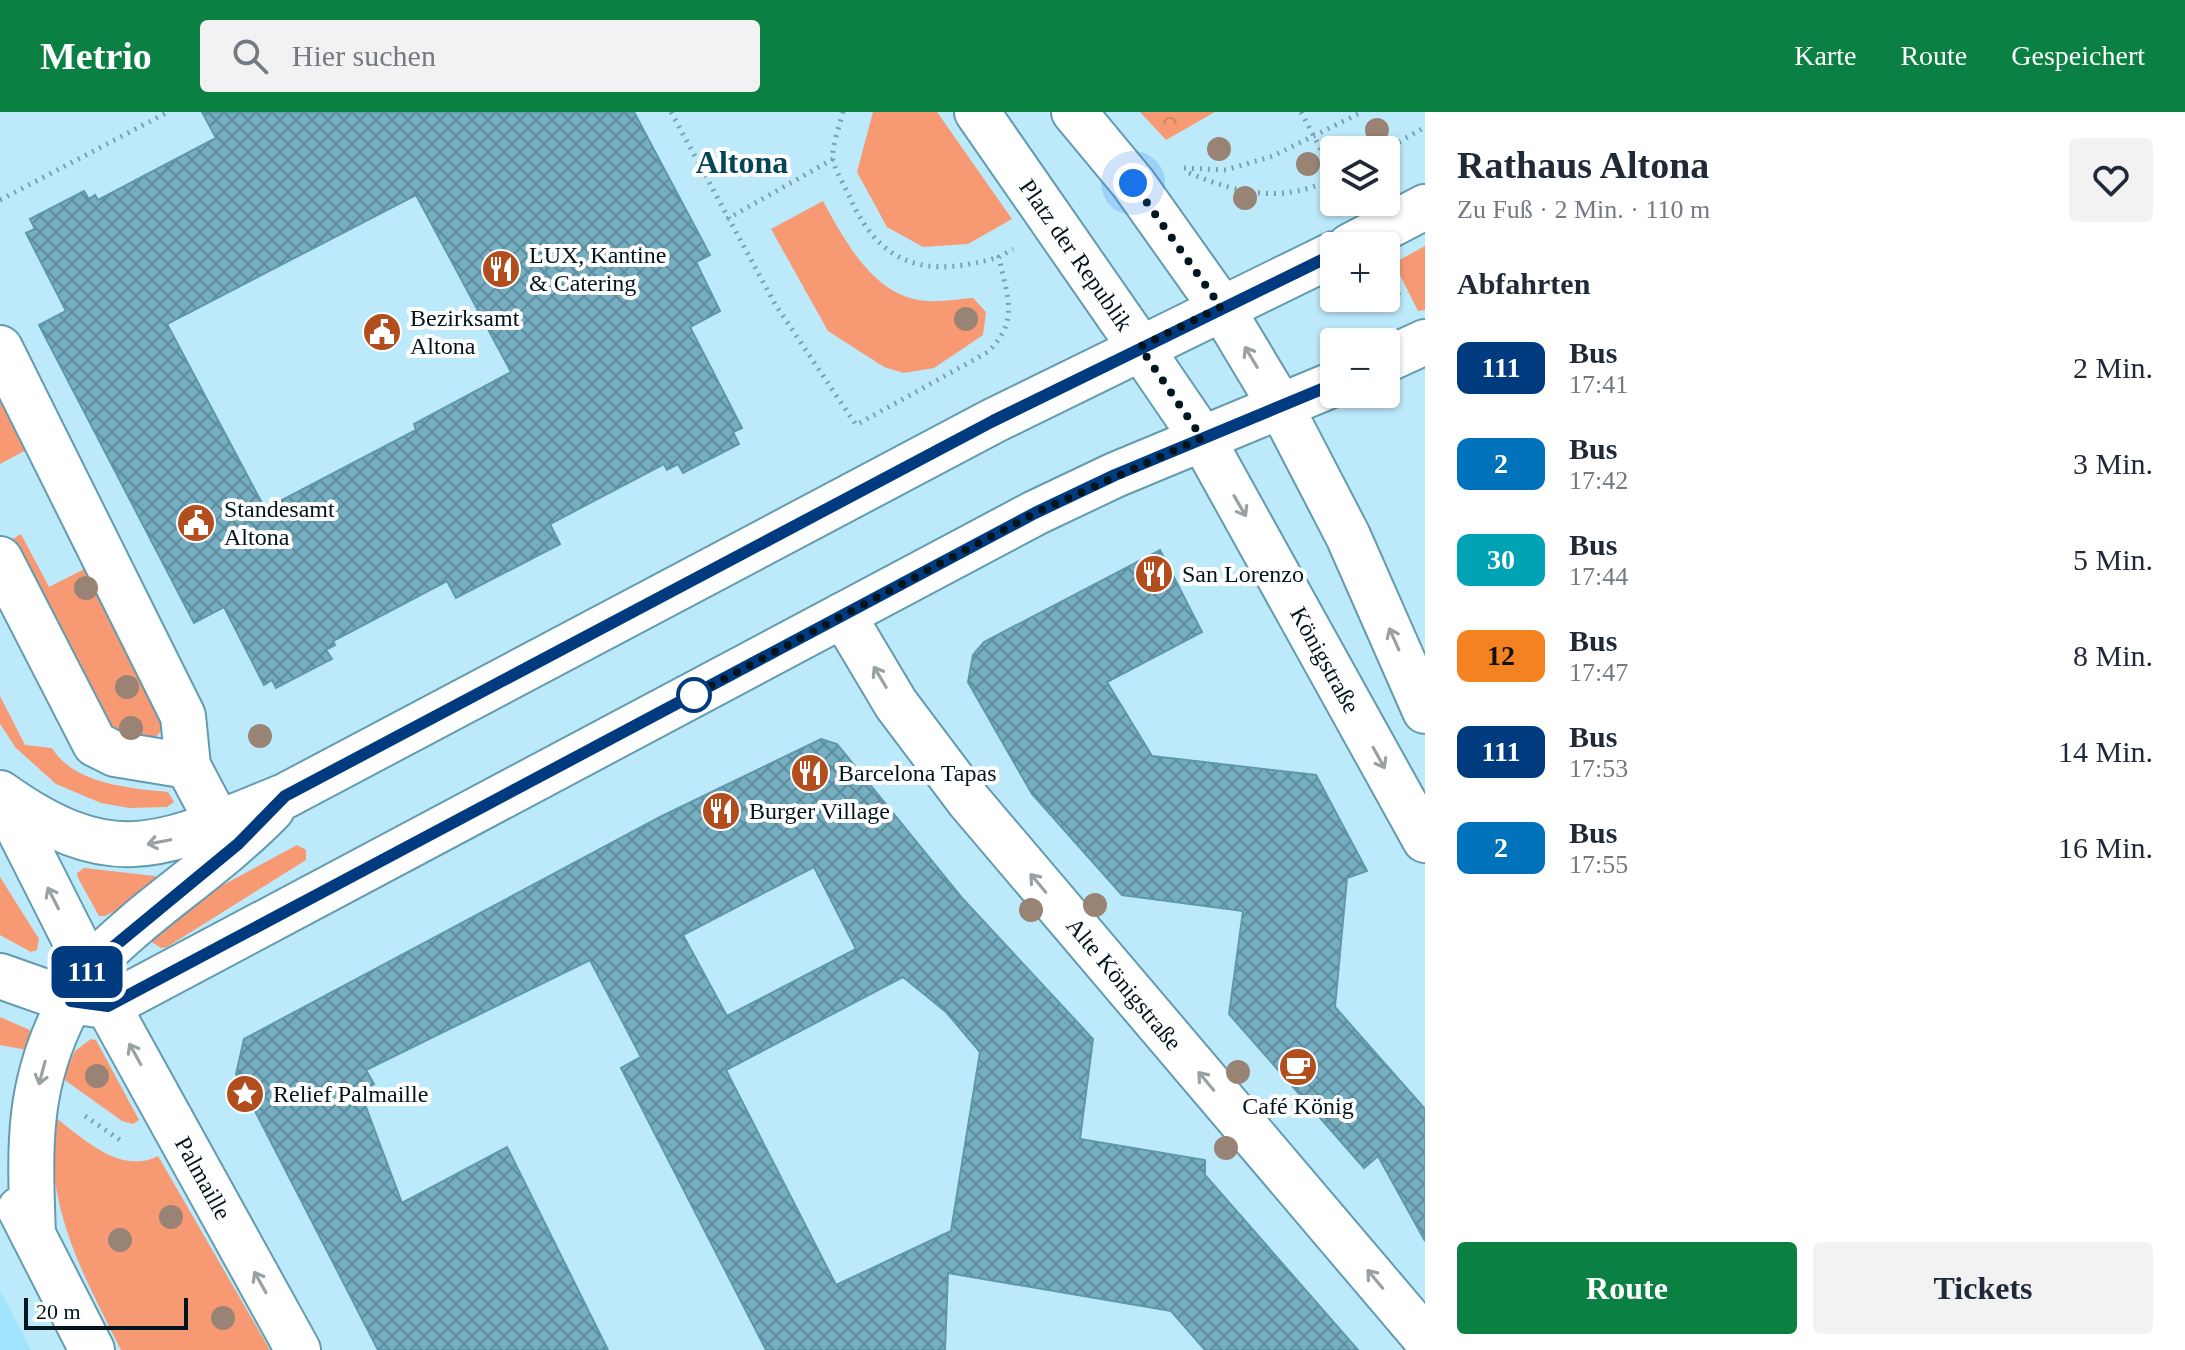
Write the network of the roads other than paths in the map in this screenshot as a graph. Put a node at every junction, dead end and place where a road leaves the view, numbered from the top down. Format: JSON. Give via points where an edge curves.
{"nodes":[{"id":1,"x":977,"y":112,"type":"edge"},
{"id":2,"x":1074,"y":112,"type":"edge"},
{"id":3,"x":1425,"y":207,"type":"edge"},
{"id":4,"x":1377,"y":232,"type":"edge"},
{"id":5,"x":1320,"y":261,"type":"edge"},
{"id":6,"x":1221,"y":307,"type":"junction"},
{"id":7,"x":1425,"y":342,"type":"edge"},
{"id":8,"x":1140,"y":347,"type":"junction"},
{"id":9,"x":0,"y":348,"type":"edge"},
{"id":10,"x":1400,"y":354,"type":"edge"},
{"id":11,"x":1320,"y":390,"type":"edge"},
{"id":12,"x":1281,"y":407,"type":"junction"},
{"id":13,"x":1202,"y":438,"type":"junction"},
{"id":14,"x":0,"y":559,"type":"edge"},
{"id":15,"x":843,"y":615,"type":"junction"},
{"id":16,"x":1425,"y":711,"type":"edge"},
{"id":17,"x":188,"y":766,"type":"junction"},
{"id":18,"x":0,"y":793,"type":"edge"},
{"id":19,"x":285,"y":796,"type":"junction"},
{"id":20,"x":218,"y":823,"type":"junction"},
{"id":21,"x":1425,"y":840,"type":"edge"},
{"id":22,"x":0,"y":976,"type":"edge"},
{"id":23,"x":89,"y":992,"type":"junction"},
{"id":24,"x":0,"y":1172,"type":"edge"},
{"id":25,"x":33,"y":1235,"type":"junction"},
{"id":26,"x":1425,"y":1338,"type":"edge"},
{"id":27,"x":92,"y":1350,"type":"edge"},
{"id":28,"x":298,"y":1350,"type":"edge"}],
"edges":[{"from":1,"to":8,"type":"main road","name":"Platz der Republik"},
{"from":2,"to":6,"type":"main road","via":[[1133,183]]},
{"from":3,"to":4,"type":"main road"},
{"from":5,"to":6,"type":"main road"},
{"from":6,"to":8,"type":"main road"},
{"from":12,"to":6,"type":"main road","one_way":true},
{"from":7,"to":10,"type":"main road"},
{"from":8,"to":13,"type":"main road","name":"Platz der Republik"},
{"from":8,"to":19,"type":"main road"},
{"from":9,"to":17,"type":"main road","via":[[183,716]]},
{"from":11,"to":12,"type":"main road"},
{"from":12,"to":13,"type":"main road"},
{"from":16,"to":12,"type":"main road","one_way":true,"via":[[1348,536]]},
{"from":13,"to":15,"type":"main road","via":[[1035,513]]},
{"from":13,"to":21,"type":"main road","name":"Königstraße","one_way":true},
{"from":14,"to":17,"type":"main road","via":[[95,744],[115,754]]},
{"from":15,"to":23,"type":"main road"},
{"from":26,"to":15,"type":"main road","name":"Alte Königstraße","one_way":true,"via":[[969,801],[896,704]]},
{"from":17,"to":20,"type":"main road"},
{"from":20,"to":18,"type":"main road","one_way":true,"via":[[144,845],[107,844],[39,821]]},
{"from":23,"to":18,"type":"main road","name":"Palmaille","one_way":true},
{"from":19,"to":20,"type":"main road"},
{"from":19,"to":23,"type":"main road"},
{"from":22,"to":23,"type":"main road"},
{"from":23,"to":25,"type":"main road","one_way":true,"via":[[51,1039],[29,1138]]},
{"from":28,"to":23,"type":"main road","name":"Palmaille","one_way":true},
{"from":24,"to":25,"type":"main road"},
{"from":25,"to":27,"type":"main road"}]}
